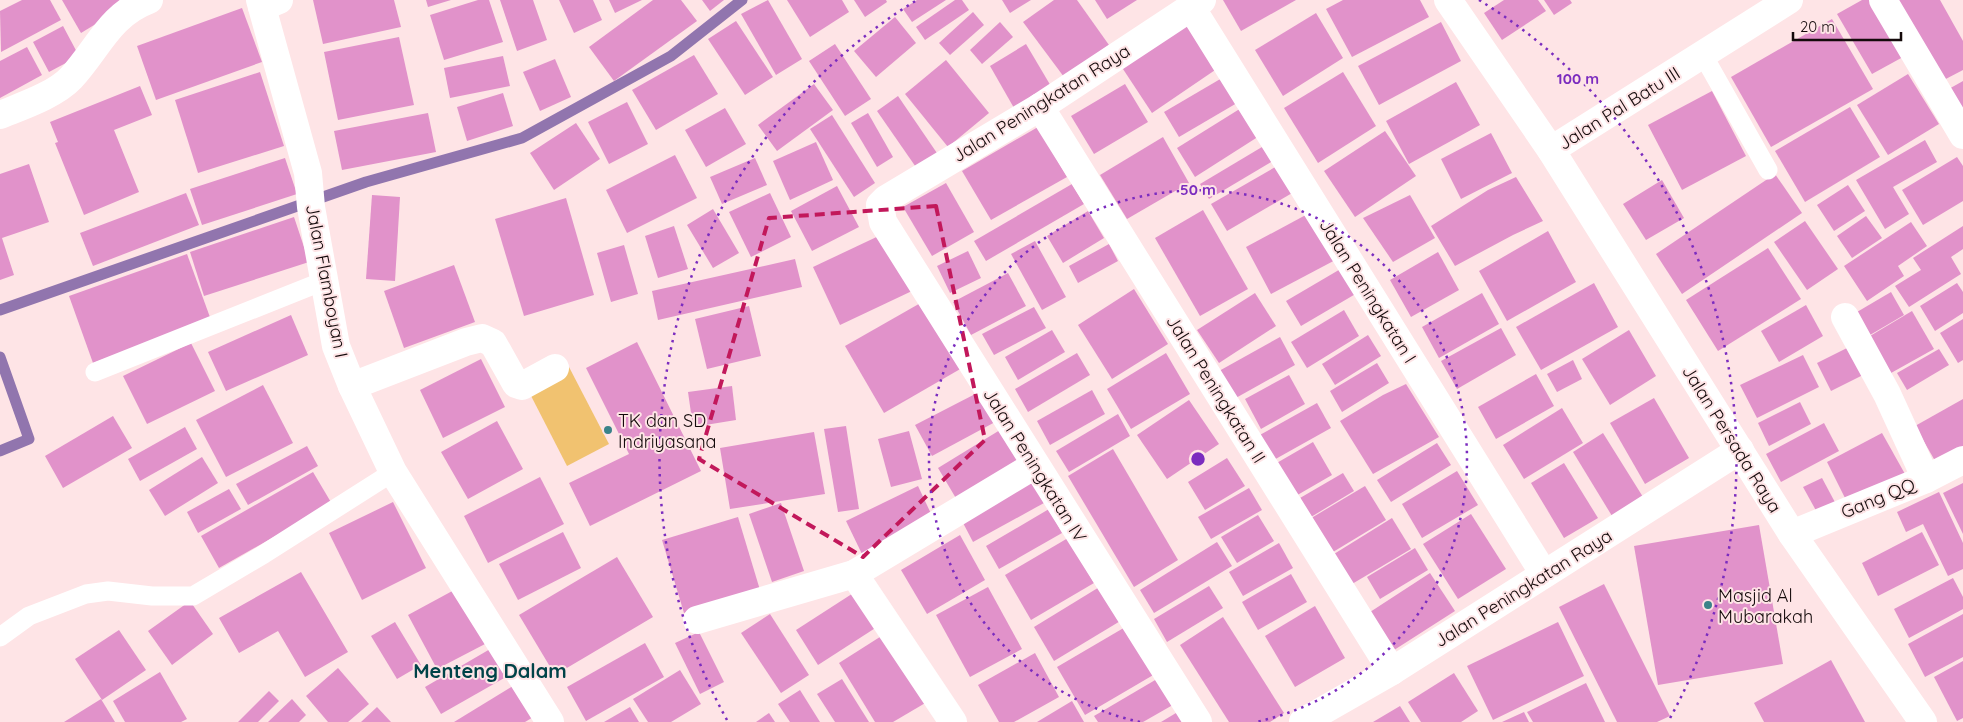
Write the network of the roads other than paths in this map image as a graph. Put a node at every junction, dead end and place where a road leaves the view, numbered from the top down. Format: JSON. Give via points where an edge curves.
{"nodes":[{"id":1,"x":149,"y":0,"type":"edge"},
{"id":2,"x":1448,"y":0,"type":"edge"},
{"id":3,"x":1789,"y":0,"type":"edge"},
{"id":4,"x":1883,"y":0,"type":"edge"},
{"id":5,"x":267,"y":2,"type":"edge"},
{"id":6,"x":1197,"y":4,"type":"edge"},
{"id":7,"x":1703,"y":55,"type":"junction"},
{"id":8,"x":1040,"y":107,"type":"junction"},
{"id":9,"x":0,"y":115,"type":"edge"},
{"id":10,"x":1963,"y":135,"type":"edge"},
{"id":11,"x":1551,"y":150,"type":"junction"},
{"id":12,"x":1768,"y":170,"type":"dead end"},
{"id":13,"x":880,"y":205,"type":"joint"},
{"id":14,"x":326,"y":280,"type":"junction"},
{"id":15,"x":1846,"y":317,"type":"dead end"},
{"id":16,"x":555,"y":368,"type":"dead end"},
{"id":17,"x":95,"y":372,"type":"dead end"},
{"id":18,"x":352,"y":386,"type":"junction"},
{"id":19,"x":1740,"y":450,"type":"junction"},
{"id":20,"x":1963,"y":460,"type":"edge"},
{"id":21,"x":1035,"y":465,"type":"junction"},
{"id":22,"x":393,"y":472,"type":"junction"},
{"id":23,"x":1926,"y":479,"type":"junction"},
{"id":24,"x":1792,"y":534,"type":"junction"},
{"id":25,"x":854,"y":574,"type":"junction"},
{"id":26,"x":1544,"y":574,"type":"junction"},
{"id":27,"x":697,"y":620,"type":"dead end"},
{"id":28,"x":0,"y":637,"type":"edge"},
{"id":29,"x":1392,"y":671,"type":"junction"},
{"id":30,"x":550,"y":722,"type":"edge"},
{"id":31,"x":953,"y":722,"type":"edge"},
{"id":32,"x":1198,"y":722,"type":"edge"},
{"id":33,"x":1303,"y":722,"type":"edge"},
{"id":34,"x":1923,"y":722,"type":"edge"}],
"edges":[{"from":1,"to":9,"type":"street","via":[[121,15],[70,79],[38,100]]},
{"from":2,"to":11,"type":"street","name":"Jalan Pal Batu III"},
{"from":3,"to":7,"type":"street","name":"Jalan Pal Batu III"},
{"from":4,"to":10,"type":"street"},
{"from":5,"to":14,"type":"street","name":"Jalan Flamboyan I","via":[[308,173],[311,207]]},
{"from":6,"to":8,"type":"street","name":"Jalan Peningkatan Raya"},
{"from":6,"to":26,"type":"street","name":"Jalan Peningkatan I"},
{"from":7,"to":11,"type":"street","name":"Jalan Pal Batu III"},
{"from":7,"to":12,"type":"lane"},
{"from":8,"to":13,"type":"street","name":"Jalan Peningkatan Raya"},
{"from":8,"to":29,"type":"street","name":"Jalan Peningkatan II"},
{"from":11,"to":19,"type":"street","name":"Jalan Persada Raya"},
{"from":13,"to":21,"type":"street","name":"Jalan Peningkatan IV","via":[[883,222]]},
{"from":14,"to":17,"type":"lane"},
{"from":14,"to":18,"type":"street","name":"Jalan Flamboyan I","via":[[336,346]]},
{"from":15,"to":23,"type":"street","via":[[1887,394]]},
{"from":16,"to":18,"type":"street","via":[[522,386],[516,384],[493,343],[482,338]]},
{"from":18,"to":22,"type":"street","name":"Jalan Flamboyan I"},
{"from":19,"to":24,"type":"street","name":"Jalan Persada Raya"},
{"from":19,"to":26,"type":"street","name":"Jalan Peningkatan Raya"},
{"from":20,"to":23,"type":"street","name":"Gang QQ"},
{"from":21,"to":25,"type":"street"},
{"from":21,"to":32,"type":"street","name":"Jalan Peningkatan IV"},
{"from":22,"to":28,"type":"lane","via":[[193,596],[108,591],[86,594],[29,616]]},
{"from":22,"to":30,"type":"street","name":"Jalan Flamboyan I"},
{"from":23,"to":24,"type":"street","name":"Gang QQ"},
{"from":24,"to":34,"type":"street","name":"Jalan Persada Raya"},
{"from":25,"to":27,"type":"street"},
{"from":25,"to":31,"type":"street"},
{"from":26,"to":29,"type":"street","name":"Jalan Peningkatan Raya"},
{"from":29,"to":33,"type":"street","name":"Jalan Peningkatan Raya"}]}
